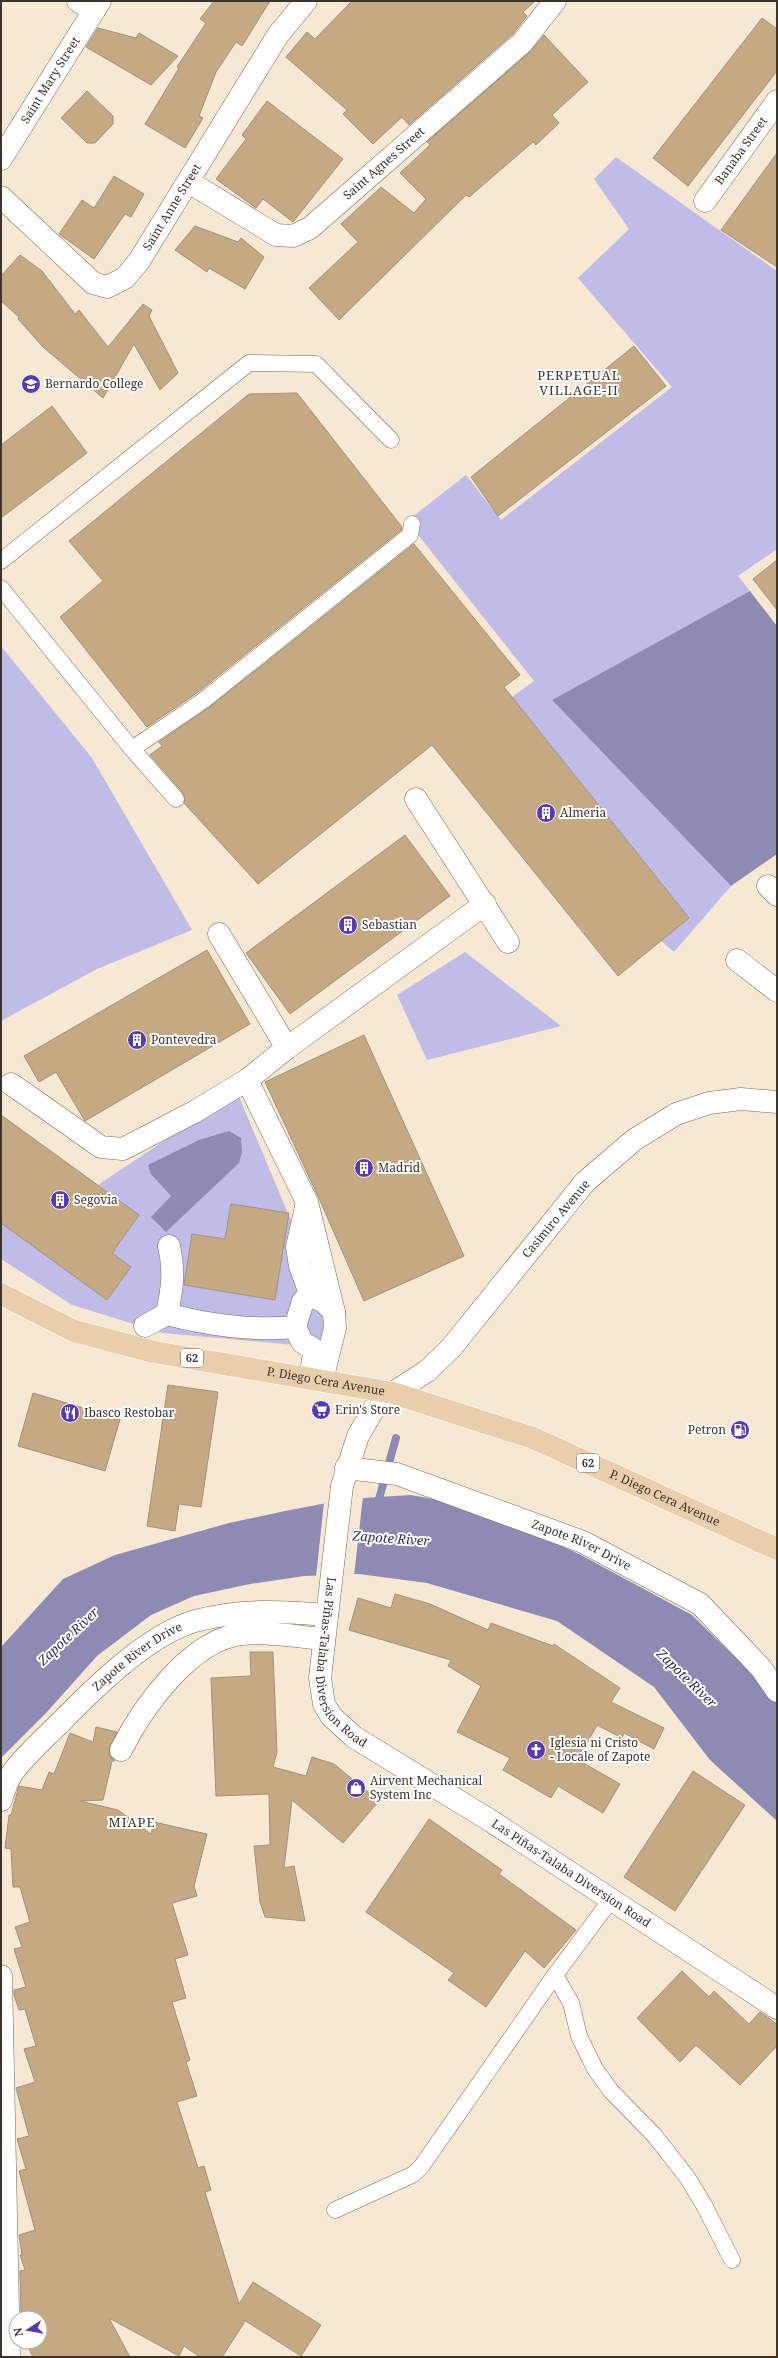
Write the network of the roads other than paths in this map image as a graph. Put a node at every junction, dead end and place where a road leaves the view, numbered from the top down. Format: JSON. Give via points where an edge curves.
{"nodes":[{"id":1,"x":306,"y":1,"type":"edge"},
{"id":2,"x":555,"y":1,"type":"edge"},
{"id":3,"x":91,"y":4,"type":"edge"},
{"id":4,"x":777,"y":101,"type":"edge"},
{"id":5,"x":1,"y":159,"type":"edge"},
{"id":6,"x":189,"y":182,"type":"junction"},
{"id":7,"x":1,"y":197,"type":"edge"},
{"id":8,"x":705,"y":201,"type":"dead end"},
{"id":9,"x":391,"y":440,"type":"dead end"},
{"id":10,"x":412,"y":524,"type":"dead end"},
{"id":11,"x":1,"y":561,"type":"edge"},
{"id":12,"x":1,"y":588,"type":"edge"},
{"id":13,"x":132,"y":749,"type":"junction"},
{"id":14,"x":176,"y":799,"type":"dead end"},
{"id":15,"x":416,"y":799,"type":"dead end"},
{"id":16,"x":485,"y":904,"type":"junction"},
{"id":17,"x":219,"y":934,"type":"dead end"},
{"id":18,"x":508,"y":942,"type":"dead end"},
{"id":19,"x":737,"y":960,"type":"dead end"},
{"id":20,"x":777,"y":991,"type":"edge"},
{"id":21,"x":287,"y":1048,"type":"junction"},
{"id":22,"x":247,"y":1080,"type":"junction"},
{"id":23,"x":11,"y":1084,"type":"dead end"},
{"id":24,"x":777,"y":1102,"type":"edge"},
{"id":25,"x":307,"y":1202,"type":"junction"},
{"id":26,"x":169,"y":1246,"type":"dead end"},
{"id":27,"x":1,"y":1294,"type":"edge"},
{"id":28,"x":311,"y":1296,"type":"junction"},
{"id":29,"x":334,"y":1312,"type":"junction"},
{"id":30,"x":167,"y":1314,"type":"junction"},
{"id":31,"x":145,"y":1326,"type":"dead end"},
{"id":32,"x":295,"y":1327,"type":"junction"},
{"id":33,"x":318,"y":1369,"type":"junction"},
{"id":34,"x":393,"y":1393,"type":"junction"},
{"id":35,"x":352,"y":1475,"type":"junction"},
{"id":36,"x":777,"y":1549,"type":"edge"},
{"id":37,"x":327,"y":1615,"type":"junction"},
{"id":38,"x":324,"y":1639,"type":"junction"},
{"id":39,"x":777,"y":1690,"type":"edge"},
{"id":40,"x":121,"y":1750,"type":"dead end"},
{"id":41,"x":1,"y":1800,"type":"edge"},
{"id":42,"x":610,"y":1901,"type":"junction"},
{"id":43,"x":555,"y":1975,"type":"junction"},
{"id":44,"x":1,"y":1976,"type":"edge"},
{"id":45,"x":777,"y":2008,"type":"edge"},
{"id":46,"x":335,"y":2210,"type":"dead end"},
{"id":47,"x":732,"y":2260,"type":"dead end"},
{"id":48,"x":9,"y":2357,"type":"edge"}],
"edges":[{"from":1,"to":6,"type":"street","name":"Saint Anne Street","via":[[278,35]]},
{"from":2,"to":6,"type":"street","name":"Saint Agnes Street","via":[[522,43],[310,228],[293,236],[276,235]]},
{"from":3,"to":5,"type":"street","name":"Saint Mary Street"},
{"from":4,"to":8,"type":"street","name":"Banaba Street"},
{"from":6,"to":7,"type":"street","name":"Saint Anne Street","via":[[139,261],[125,278],[107,286],[94,284],[82,275]]},
{"from":9,"to":11,"type":"lane","via":[[316,364],[249,363]]},
{"from":10,"to":13,"type":"lane","via":[[410,535],[204,700]]},
{"from":12,"to":13,"type":"lane"},
{"from":13,"to":14,"type":"lane"},
{"from":15,"to":16,"type":"street"},
{"from":16,"to":18,"type":"street"},
{"from":16,"to":21,"type":"street"},
{"from":17,"to":21,"type":"street"},
{"from":19,"to":20,"type":"street"},
{"from":21,"to":22,"type":"street"},
{"from":22,"to":23,"type":"street","via":[[194,1112],[123,1149],[101,1147]]},
{"from":22,"to":25,"type":"street"},
{"from":24,"to":34,"type":"street","name":"Casimiro Avenue","via":[[742,1099],[709,1102],[676,1114],[634,1140],[585,1182],[451,1348],[427,1371]]},
{"from":25,"to":28,"type":"street","via":[[297,1248],[300,1266]]},
{"from":25,"to":29,"type":"street"},
{"from":26,"to":30,"type":"street","via":[[174,1265]]},
{"from":27,"to":33,"type":"main road","name":"P. Diego Cera Avenue","number":"62","via":[[74,1331],[154,1352]]},
{"from":28,"to":29,"type":"street","via":[[323,1301]]},
{"from":28,"to":32,"type":"street","via":[[303,1301]]},
{"from":29,"to":33,"type":"street","via":[[335,1328]]},
{"from":30,"to":31,"type":"street"},
{"from":30,"to":32,"type":"street","via":[[215,1324],[274,1329]]},
{"from":32,"to":33,"type":"street","via":[[302,1342],[312,1348]]},
{"from":33,"to":34,"type":"main road","name":"P. Diego Cera Avenue","number":"62"},
{"from":34,"to":35,"type":"street","name":"Las Piñas-Talaba Diversion Road","via":[[373,1410],[358,1436]]},
{"from":34,"to":36,"type":"main road","name":"P. Diego Cera Avenue","number":"62","via":[[533,1438]]},
{"from":35,"to":37,"type":"street","name":"Las Piñas-Talaba Diversion Road"},
{"from":35,"to":39,"type":"street","name":"Zapote River Drive","via":[[397,1474],[583,1542],[700,1604],[762,1668]]},
{"from":37,"to":38,"type":"street","name":"Las Piñas-Talaba Diversion Road"},
{"from":37,"to":41,"type":"street","name":"Zapote River Drive","via":[[271,1611],[232,1612],[194,1622],[169,1633],[100,1683],[12,1773]]},
{"from":38,"to":40,"type":"street","via":[[248,1634],[221,1639],[187,1662],[165,1683],[131,1731]]},
{"from":38,"to":42,"type":"street","name":"Las Piñas-Talaba Diversion Road","via":[[321,1690],[324,1704],[343,1729],[418,1778],[491,1821]]},
{"from":42,"to":43,"type":"lane"},
{"from":42,"to":45,"type":"street","name":"Las Piñas-Talaba Diversion Road"},
{"from":43,"to":46,"type":"lane","via":[[421,2167],[412,2175]]},
{"from":43,"to":47,"type":"lane","via":[[571,2003],[579,2036],[595,2069],[611,2091],[654,2135],[687,2177]]},
{"from":44,"to":48,"type":"street"}]}
